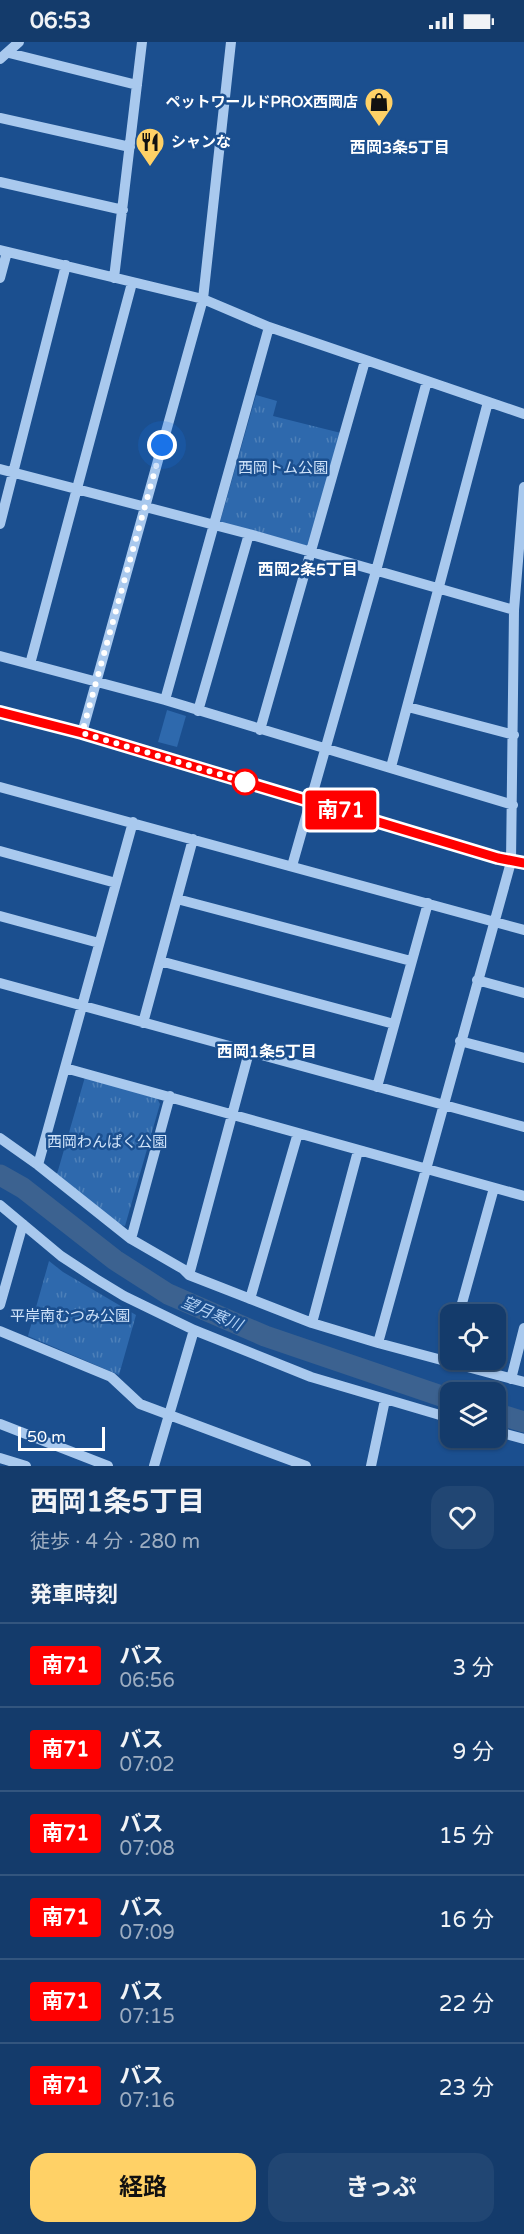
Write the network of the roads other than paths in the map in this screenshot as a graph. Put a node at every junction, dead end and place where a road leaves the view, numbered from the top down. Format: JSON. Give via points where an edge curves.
{"nodes":[{"id":1,"x":20,"y":42,"type":"edge"},
{"id":2,"x":142,"y":42,"type":"edge"},
{"id":3,"x":231,"y":42,"type":"edge"},
{"id":4,"x":4,"y":56,"type":"edge"},
{"id":5,"x":137,"y":85,"type":"junction"},
{"id":6,"x":0,"y":118,"type":"edge"},
{"id":7,"x":130,"y":147,"type":"junction"},
{"id":8,"x":0,"y":182,"type":"edge"},
{"id":9,"x":123,"y":210,"type":"junction"},
{"id":10,"x":4,"y":251,"type":"edge"},
{"id":11,"x":66,"y":265,"type":"junction"},
{"id":12,"x":0,"y":278,"type":"edge"},
{"id":13,"x":114,"y":278,"type":"junction"},
{"id":14,"x":132,"y":282,"type":"junction"},
{"id":15,"x":203,"y":298,"type":"junction"},
{"id":16,"x":270,"y":327,"type":"junction"},
{"id":17,"x":365,"y":361,"type":"junction"},
{"id":18,"x":427,"y":381,"type":"junction"},
{"id":19,"x":488,"y":402,"type":"junction"},
{"id":20,"x":524,"y":414,"type":"edge"},
{"id":21,"x":0,"y":469,"type":"edge"},
{"id":22,"x":13,"y":472,"type":"junction"},
{"id":23,"x":524,"y":487,"type":"edge"},
{"id":24,"x":77,"y":491,"type":"junction"},
{"id":25,"x":145,"y":507,"type":"junction"},
{"id":26,"x":0,"y":524,"type":"edge"},
{"id":27,"x":214,"y":525,"type":"junction"},
{"id":28,"x":249,"y":534,"type":"junction"},
{"id":29,"x":311,"y":552,"type":"junction"},
{"id":30,"x":376,"y":571,"type":"junction"},
{"id":31,"x":439,"y":588,"type":"junction"},
{"id":32,"x":514,"y":610,"type":"junction"},
{"id":33,"x":0,"y":656,"type":"edge"},
{"id":34,"x":30,"y":664,"type":"junction"},
{"id":35,"x":96,"y":682,"type":"junction"},
{"id":36,"x":165,"y":700,"type":"junction"},
{"id":37,"x":408,"y":706,"type":"junction"},
{"id":38,"x":198,"y":711,"type":"junction"},
{"id":39,"x":0,"y":712,"type":"edge"},
{"id":40,"x":260,"y":730,"type":"junction"},
{"id":41,"x":82,"y":733,"type":"junction"},
{"id":42,"x":514,"y":735,"type":"junction"},
{"id":43,"x":325,"y":749,"type":"junction"},
{"id":44,"x":391,"y":767,"type":"junction"},
{"id":45,"x":0,"y":787,"type":"edge"},
{"id":46,"x":310,"y":801,"type":"junction"},
{"id":47,"x":513,"y":805,"type":"junction"},
{"id":48,"x":133,"y":822,"type":"junction"},
{"id":49,"x":193,"y":839,"type":"junction"},
{"id":50,"x":0,"y":851,"type":"edge"},
{"id":51,"x":511,"y":862,"type":"junction"},
{"id":52,"x":524,"y":863,"type":"edge"},
{"id":53,"x":292,"y":866,"type":"junction"},
{"id":54,"x":116,"y":883,"type":"junction"},
{"id":55,"x":177,"y":899,"type":"junction"},
{"id":56,"x":428,"y":903,"type":"junction"},
{"id":57,"x":0,"y":916,"type":"edge"},
{"id":58,"x":495,"y":922,"type":"junction"},
{"id":59,"x":524,"y":930,"type":"edge"},
{"id":60,"x":99,"y":943,"type":"junction"},
{"id":61,"x":160,"y":961,"type":"junction"},
{"id":62,"x":411,"y":961,"type":"junction"},
{"id":63,"x":477,"y":980,"type":"junction"},
{"id":64,"x":0,"y":983,"type":"edge"},
{"id":65,"x":524,"y":993,"type":"edge"},
{"id":66,"x":82,"y":1006,"type":"junction"},
{"id":67,"x":143,"y":1023,"type":"junction"},
{"id":68,"x":394,"y":1024,"type":"junction"},
{"id":69,"x":460,"y":1041,"type":"junction"},
{"id":70,"x":249,"y":1052,"type":"junction"},
{"id":71,"x":524,"y":1058,"type":"edge"},
{"id":72,"x":65,"y":1068,"type":"junction"},
{"id":73,"x":377,"y":1087,"type":"junction"},
{"id":74,"x":170,"y":1096,"type":"junction"},
{"id":75,"x":444,"y":1104,"type":"junction"},
{"id":76,"x":233,"y":1115,"type":"junction"},
{"id":77,"x":524,"y":1127,"type":"edge"},
{"id":78,"x":298,"y":1133,"type":"junction"},
{"id":79,"x":0,"y":1138,"type":"edge"},
{"id":80,"x":358,"y":1151,"type":"junction"},
{"id":81,"x":38,"y":1165,"type":"junction"},
{"id":82,"x":426,"y":1170,"type":"junction"},
{"id":83,"x":494,"y":1188,"type":"junction"},
{"id":84,"x":524,"y":1196,"type":"edge"},
{"id":85,"x":0,"y":1205,"type":"edge"},
{"id":86,"x":23,"y":1224,"type":"junction"},
{"id":87,"x":131,"y":1239,"type":"junction"},
{"id":88,"x":189,"y":1275,"type":"junction"},
{"id":89,"x":250,"y":1299,"type":"junction"},
{"id":90,"x":462,"y":1304,"type":"edge"},
{"id":91,"x":0,"y":1305,"type":"edge"},
{"id":92,"x":312,"y":1323,"type":"junction"},
{"id":93,"x":524,"y":1328,"type":"edge"},
{"id":94,"x":194,"y":1330,"type":"junction"},
{"id":95,"x":0,"y":1331,"type":"edge"},
{"id":96,"x":378,"y":1343,"type":"junction"},
{"id":97,"x":440,"y":1360,"type":"edge"},
{"id":98,"x":477,"y":1370,"type":"edge"},
{"id":99,"x":511,"y":1379,"type":"junction"},
{"id":100,"x":524,"y":1382,"type":"edge"},
{"id":101,"x":385,"y":1400,"type":"junction"},
{"id":102,"x":169,"y":1414,"type":"junction"},
{"id":103,"x":440,"y":1415,"type":"edge"},
{"id":104,"x":0,"y":1424,"type":"edge"},
{"id":105,"x":506,"y":1434,"type":"edge"},
{"id":106,"x":524,"y":1439,"type":"edge"},
{"id":107,"x":0,"y":1458,"type":"edge"},
{"id":108,"x":83,"y":1462,"type":"edge"},
{"id":109,"x":26,"y":1466,"type":"edge"},
{"id":110,"x":108,"y":1466,"type":"edge"},
{"id":111,"x":154,"y":1466,"type":"edge"},
{"id":112,"x":306,"y":1466,"type":"edge"},
{"id":113,"x":371,"y":1466,"type":"edge"}],
"edges":[{"from":1,"to":4,"type":"street"},
{"from":2,"to":5,"type":"street"},
{"from":3,"to":15,"type":"street"},
{"from":4,"to":5,"type":"street"},
{"from":5,"to":7,"type":"street"},
{"from":6,"to":7,"type":"street"},
{"from":7,"to":9,"type":"street"},
{"from":8,"to":9,"type":"street"},
{"from":9,"to":13,"type":"street"},
{"from":10,"to":11,"type":"street"},
{"from":10,"to":12,"type":"street"},
{"from":11,"to":13,"type":"street"},
{"from":11,"to":22,"type":"street"},
{"from":13,"to":14,"type":"street"},
{"from":14,"to":15,"type":"street"},
{"from":14,"to":24,"type":"street"},
{"from":15,"to":16,"type":"street"},
{"from":15,"to":25,"type":"street"},
{"from":16,"to":17,"type":"street"},
{"from":16,"to":27,"type":"street"},
{"from":17,"to":18,"type":"street"},
{"from":17,"to":29,"type":"street"},
{"from":18,"to":19,"type":"street"},
{"from":18,"to":30,"type":"street"},
{"from":19,"to":20,"type":"street"},
{"from":19,"to":31,"type":"street"},
{"from":21,"to":22,"type":"street"},
{"from":22,"to":24,"type":"street"},
{"from":22,"to":26,"type":"street"},
{"from":23,"to":32,"type":"street"},
{"from":24,"to":25,"type":"street"},
{"from":24,"to":34,"type":"street"},
{"from":25,"to":27,"type":"street"},
{"from":25,"to":35,"type":"street"},
{"from":27,"to":28,"type":"street"},
{"from":27,"to":36,"type":"street"},
{"from":28,"to":29,"type":"street"},
{"from":28,"to":38,"type":"street"},
{"from":29,"to":30,"type":"street"},
{"from":29,"to":40,"type":"street"},
{"from":30,"to":31,"type":"street"},
{"from":30,"to":43,"type":"street"},
{"from":31,"to":32,"type":"street"},
{"from":31,"to":37,"type":"street"},
{"from":32,"to":42,"type":"street"},
{"from":33,"to":34,"type":"street"},
{"from":34,"to":35,"type":"street"},
{"from":35,"to":36,"type":"street"},
{"from":35,"to":41,"type":"street"},
{"from":36,"to":38,"type":"street"},
{"from":37,"to":42,"type":"street"},
{"from":37,"to":44,"type":"street"},
{"from":38,"to":40,"type":"street"},
{"from":39,"to":41,"type":"street"},
{"from":40,"to":43,"type":"street"},
{"from":41,"to":46,"type":"street"},
{"from":42,"to":47,"type":"street"},
{"from":43,"to":44,"type":"street"},
{"from":43,"to":46,"type":"street"},
{"from":44,"to":47,"type":"street"},
{"from":45,"to":48,"type":"street"},
{"from":46,"to":51,"type":"street"},
{"from":46,"to":53,"type":"street"},
{"from":47,"to":51,"type":"street"},
{"from":48,"to":49,"type":"street"},
{"from":48,"to":54,"type":"street"},
{"from":49,"to":53,"type":"street"},
{"from":49,"to":55,"type":"street"},
{"from":50,"to":54,"type":"street"},
{"from":51,"to":52,"type":"street"},
{"from":51,"to":58,"type":"street"},
{"from":53,"to":56,"type":"street"},
{"from":54,"to":60,"type":"street"},
{"from":55,"to":61,"type":"street"},
{"from":55,"to":62,"type":"street"},
{"from":56,"to":58,"type":"street"},
{"from":56,"to":62,"type":"street"},
{"from":57,"to":60,"type":"street"},
{"from":58,"to":59,"type":"street"},
{"from":58,"to":63,"type":"street"},
{"from":60,"to":66,"type":"street"},
{"from":61,"to":67,"type":"street"},
{"from":61,"to":68,"type":"street"},
{"from":62,"to":68,"type":"street"},
{"from":63,"to":65,"type":"street"},
{"from":63,"to":69,"type":"street"},
{"from":64,"to":66,"type":"street"},
{"from":66,"to":67,"type":"street"},
{"from":66,"to":72,"type":"street"},
{"from":67,"to":70,"type":"street"},
{"from":68,"to":73,"type":"street"},
{"from":69,"to":71,"type":"street"},
{"from":69,"to":75,"type":"street"},
{"from":70,"to":73,"type":"street"},
{"from":70,"to":76,"type":"street"},
{"from":72,"to":74,"type":"street"},
{"from":72,"to":81,"type":"street"},
{"from":73,"to":75,"type":"street"},
{"from":74,"to":76,"type":"street"},
{"from":74,"to":87,"type":"street"},
{"from":75,"to":77,"type":"street"},
{"from":75,"to":82,"type":"street"},
{"from":76,"to":78,"type":"street"},
{"from":76,"to":88,"type":"street"},
{"from":78,"to":80,"type":"street"},
{"from":78,"to":89,"type":"street"},
{"from":79,"to":81,"type":"street"},
{"from":80,"to":82,"type":"street"},
{"from":80,"to":92,"type":"street"},
{"from":81,"to":87,"type":"street"},
{"from":82,"to":83,"type":"street"},
{"from":82,"to":96,"type":"street"},
{"from":83,"to":84,"type":"street"},
{"from":83,"to":90,"type":"street"},
{"from":85,"to":86,"type":"street"},
{"from":86,"to":91,"type":"street"},
{"from":86,"to":94,"type":"street","via":[[105,1285]]},
{"from":87,"to":88,"type":"street"},
{"from":88,"to":89,"type":"street"},
{"from":89,"to":92,"type":"street"},
{"from":92,"to":96,"type":"street"},
{"from":93,"to":99,"type":"street"},
{"from":94,"to":101,"type":"street","via":[[311,1377]]},
{"from":94,"to":102,"type":"street"},
{"from":95,"to":102,"type":"street","via":[[111,1377],[140,1404]]},
{"from":96,"to":97,"type":"street"},
{"from":98,"to":99,"type":"street"},
{"from":99,"to":100,"type":"street"},
{"from":101,"to":103,"type":"street"},
{"from":101,"to":113,"type":"street"},
{"from":102,"to":111,"type":"street"},
{"from":102,"to":112,"type":"street"},
{"from":104,"to":108,"type":"street"},
{"from":105,"to":106,"type":"street"},
{"from":107,"to":109,"type":"street"},
{"from":108,"to":110,"type":"street"}]}
